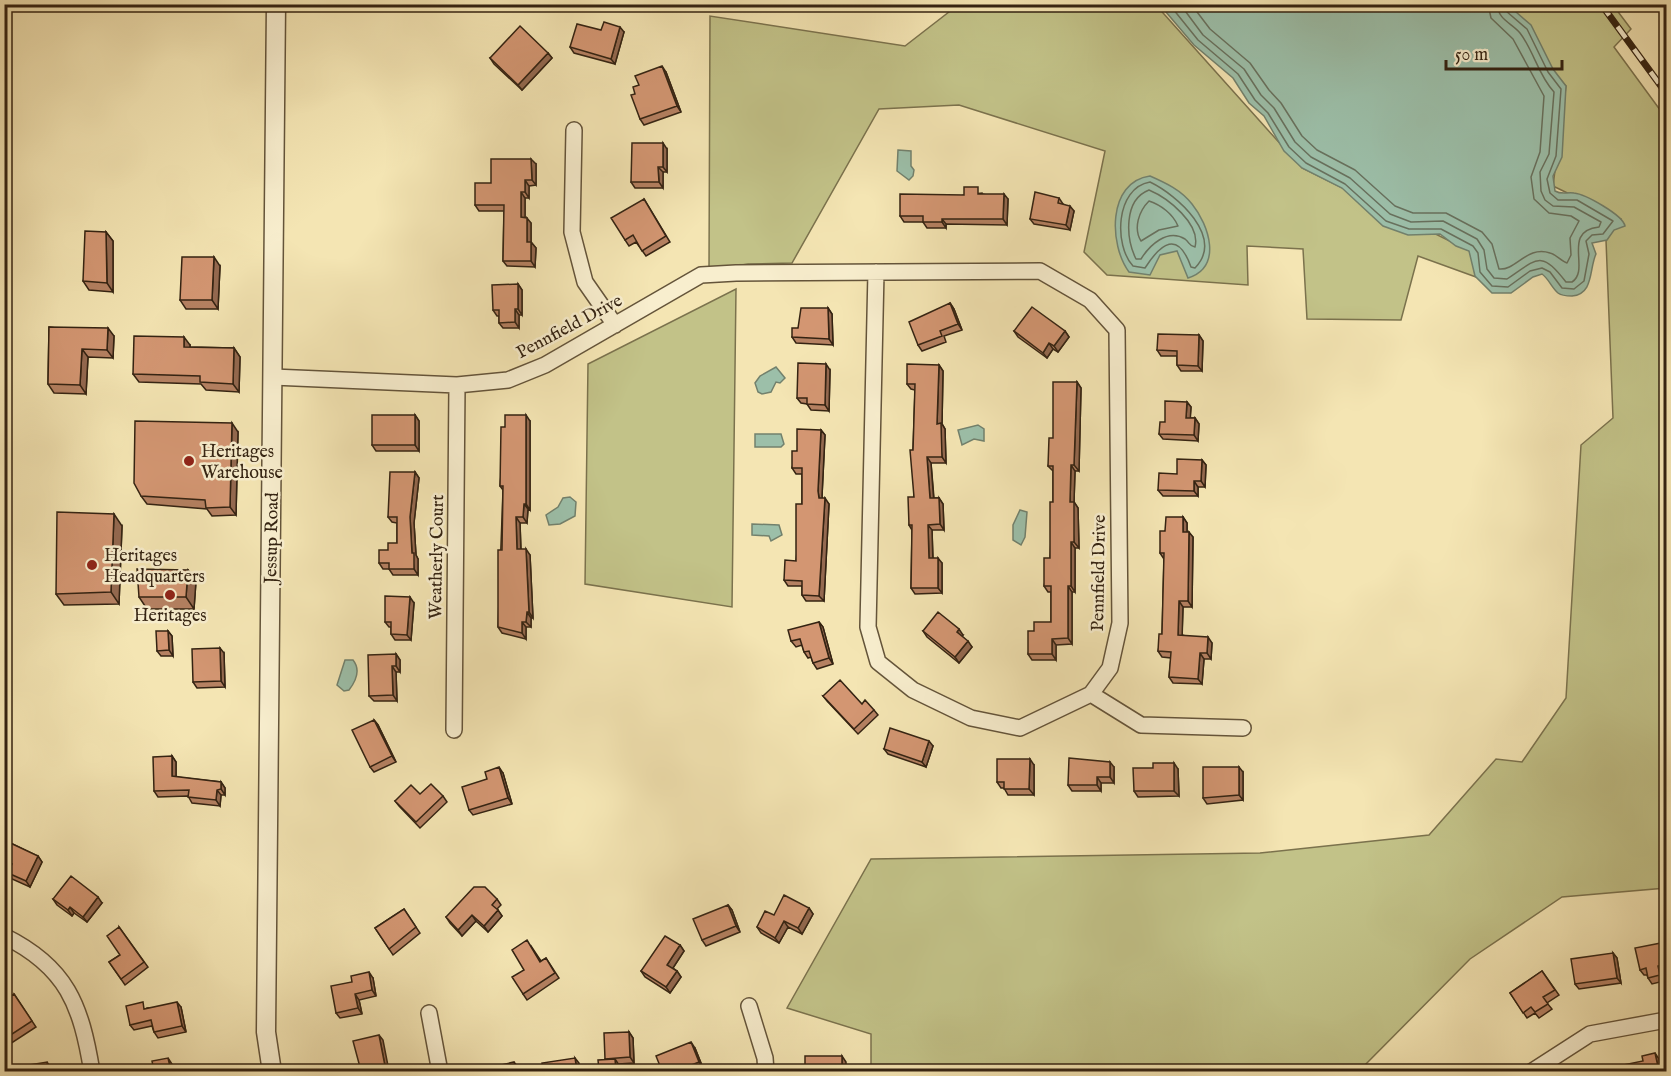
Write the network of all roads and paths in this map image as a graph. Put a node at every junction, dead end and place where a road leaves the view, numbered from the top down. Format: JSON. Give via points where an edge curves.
{"nodes":[{"id":1,"x":276,"y":4,"type":"edge"},
{"id":2,"x":574,"y":130,"type":"dead end"},
{"id":3,"x":876,"y":272,"type":"junction"},
{"id":4,"x":615,"y":325,"type":"junction"},
{"id":5,"x":273,"y":377,"type":"junction"},
{"id":6,"x":457,"y":385,"type":"junction"},
{"id":7,"x":1091,"y":694,"type":"junction"},
{"id":8,"x":1243,"y":728,"type":"dead end"},
{"id":9,"x":454,"y":730,"type":"dead end"},
{"id":10,"x":4,"y":936,"type":"edge"},
{"id":11,"x":749,"y":1006,"type":"dead end"},
{"id":12,"x":429,"y":1012,"type":"dead end"},
{"id":13,"x":1666,"y":1020,"type":"edge"},
{"id":14,"x":93,"y":1071,"type":"edge"},
{"id":15,"x":272,"y":1071,"type":"edge"},
{"id":16,"x":440,"y":1071,"type":"edge"},
{"id":17,"x":766,"y":1071,"type":"edge"},
{"id":18,"x":1531,"y":1071,"type":"edge"}],
"edges":[{"from":1,"to":5,"type":"street","name":"Jessup Road"},
{"from":2,"to":4,"type":"street","via":[[574,238],[585,282]]},
{"from":3,"to":4,"type":"street","name":"Pennfield Drive","via":[[701,275]]},
{"from":3,"to":7,"type":"street","name":"Pennfield Drive","via":[[868,627],[878,662],[913,690],[971,718],[1020,728]]},
{"from":3,"to":7,"type":"street","name":"Pennfield Drive","via":[[1040,272],[1090,300],[1117,330],[1120,623],[1110,668]]},
{"from":4,"to":6,"type":"street","name":"Pennfield Drive","via":[[545,365],[508,380]]},
{"from":5,"to":6,"type":"street","name":"Pennfield Drive"},
{"from":5,"to":15,"type":"street","name":"Jessup Road","via":[[266,1032]]},
{"from":6,"to":9,"type":"street","name":"Weatherly Court"},
{"from":7,"to":8,"type":"street","via":[[1140,725]]},
{"from":10,"to":14,"type":"street","via":[[33,952],[62,978],[84,1033]]},
{"from":11,"to":17,"type":"street"},
{"from":12,"to":16,"type":"street"},
{"from":13,"to":18,"type":"street","via":[[1590,1034]]}]}
